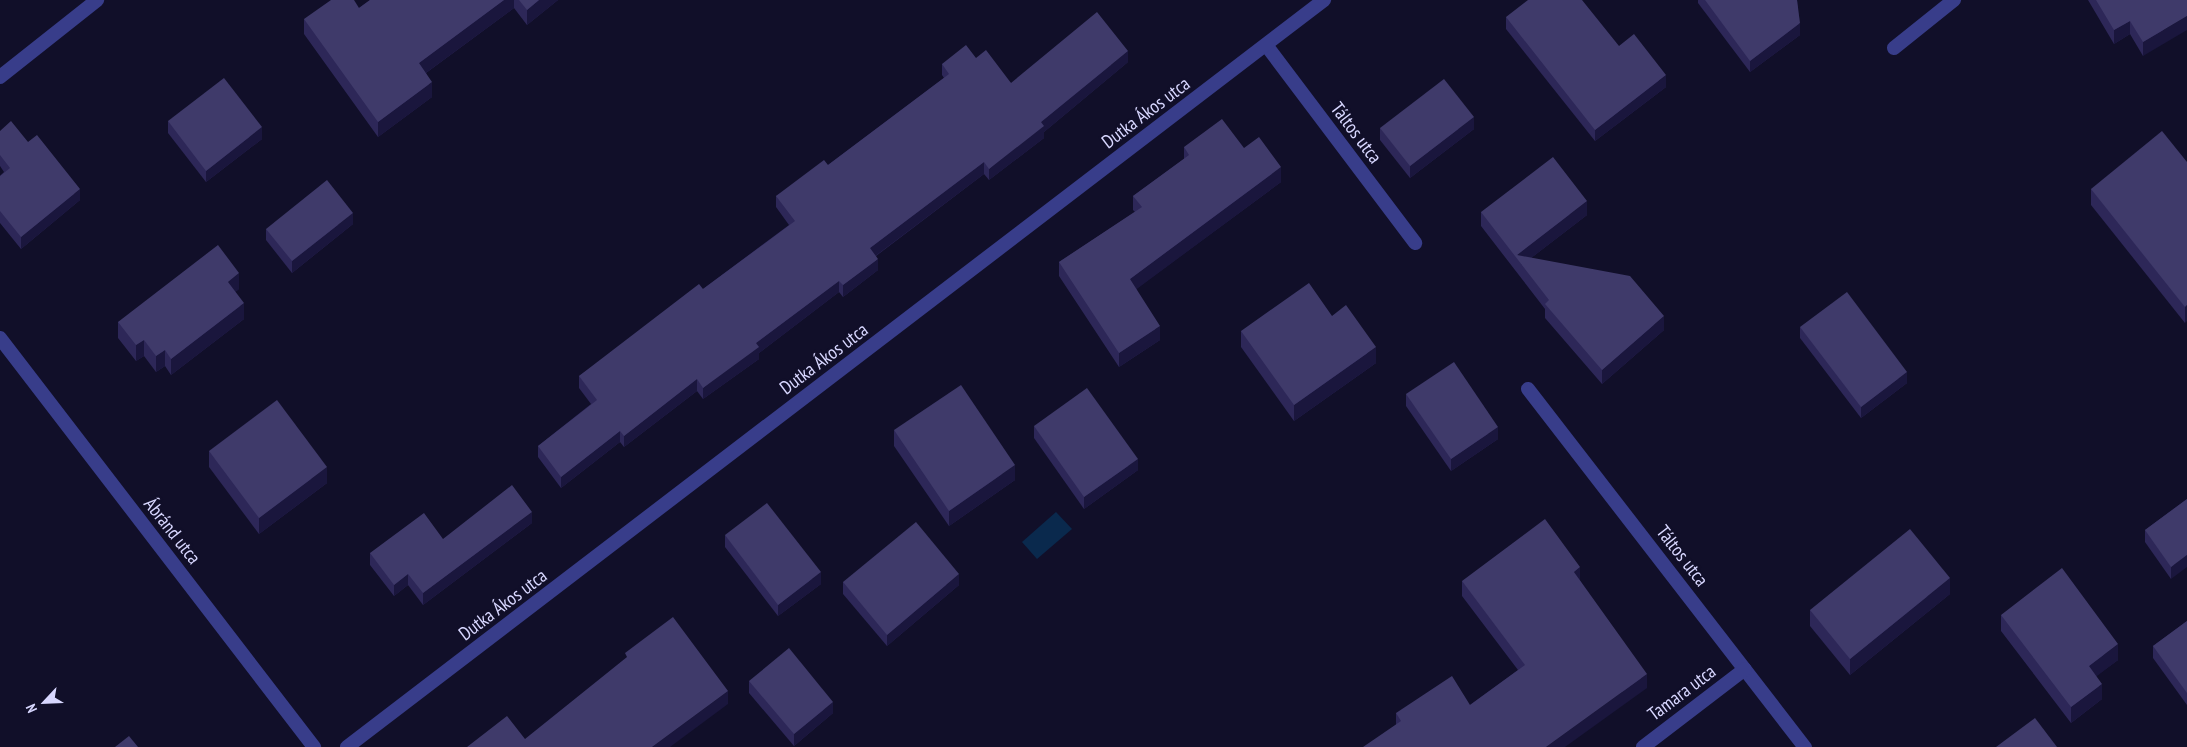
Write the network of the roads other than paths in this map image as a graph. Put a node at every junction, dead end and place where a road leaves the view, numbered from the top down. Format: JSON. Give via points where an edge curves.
{"nodes":[{"id":1,"x":97,"y":0,"type":"edge"},
{"id":2,"x":1324,"y":0,"type":"edge"},
{"id":3,"x":1954,"y":0,"type":"edge"},
{"id":4,"x":1266,"y":45,"type":"junction"},
{"id":5,"x":1894,"y":48,"type":"dead end"},
{"id":6,"x":0,"y":77,"type":"edge"},
{"id":7,"x":1415,"y":242,"type":"dead end"},
{"id":8,"x":0,"y":338,"type":"edge"},
{"id":9,"x":1528,"y":389,"type":"dead end"},
{"id":10,"x":1745,"y":669,"type":"junction"},
{"id":11,"x":314,"y":747,"type":"edge"},
{"id":12,"x":347,"y":747,"type":"edge"},
{"id":13,"x":1642,"y":747,"type":"edge"},
{"id":14,"x":1805,"y":747,"type":"edge"}],
"edges":[{"from":1,"to":6,"type":"street"},
{"from":2,"to":4,"type":"street","name":"Dutka Ákos utca"},
{"from":3,"to":5,"type":"street"},
{"from":4,"to":7,"type":"street","name":"Táltos utca"},
{"from":4,"to":12,"type":"street","name":"Dutka Ákos utca"},
{"from":8,"to":11,"type":"street","name":"Ábránd utca"},
{"from":9,"to":10,"type":"street","name":"Táltos utca"},
{"from":10,"to":13,"type":"street","name":"Tamara utca"},
{"from":10,"to":14,"type":"street","name":"Táltos utca"}]}
